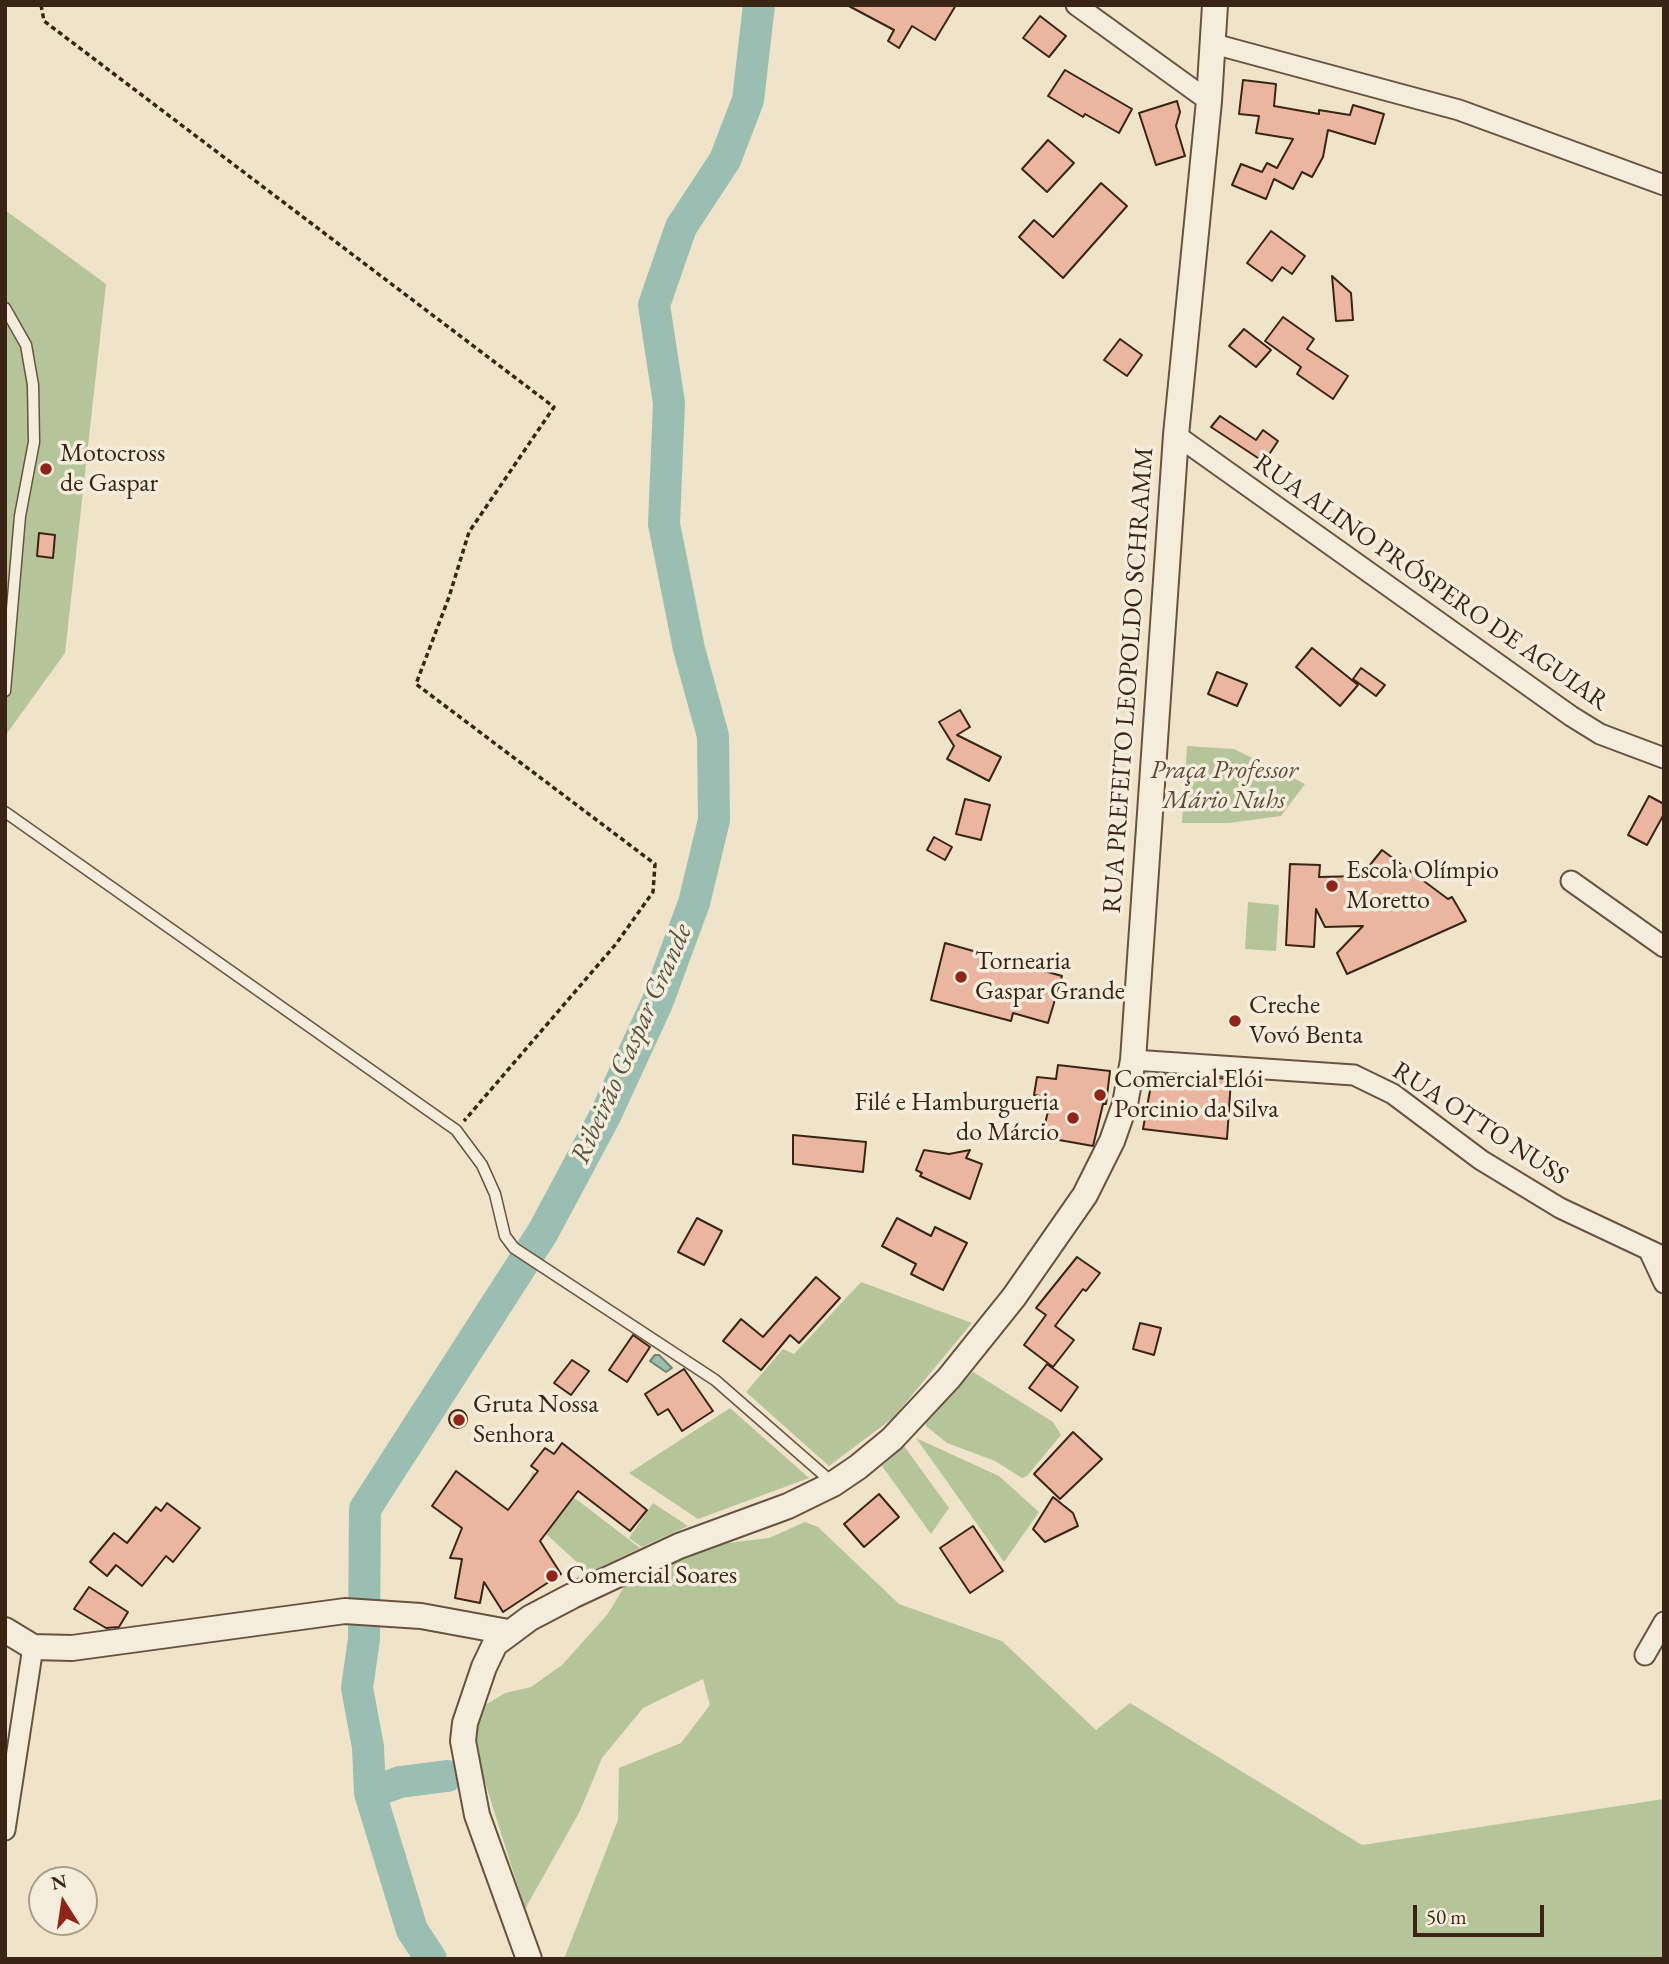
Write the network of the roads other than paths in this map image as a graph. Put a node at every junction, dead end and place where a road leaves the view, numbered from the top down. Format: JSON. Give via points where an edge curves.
{"nodes":[{"id":1,"x":1076,"y":5,"type":"edge"},
{"id":2,"x":1214,"y":5,"type":"edge"},
{"id":3,"x":1213,"y":44,"type":"junction"},
{"id":4,"x":1209,"y":101,"type":"junction"},
{"id":5,"x":1664,"y":185,"type":"edge"},
{"id":6,"x":5,"y":308,"type":"edge"},
{"id":7,"x":1176,"y":435,"type":"junction"},
{"id":8,"x":5,"y":691,"type":"edge"},
{"id":9,"x":1664,"y":758,"type":"edge"},
{"id":10,"x":5,"y":813,"type":"edge"},
{"id":11,"x":1572,"y":881,"type":"dead end"},
{"id":12,"x":1664,"y":947,"type":"edge"},
{"id":13,"x":1133,"y":1060,"type":"junction"},
{"id":14,"x":1657,"y":1255,"type":"edge"},
{"id":15,"x":1664,"y":1283,"type":"edge"},
{"id":16,"x":833,"y":1484,"type":"junction"},
{"id":17,"x":1664,"y":1622,"type":"edge"},
{"id":18,"x":5,"y":1630,"type":"edge"},
{"id":19,"x":508,"y":1632,"type":"junction"},
{"id":20,"x":33,"y":1647,"type":"junction"},
{"id":21,"x":1645,"y":1655,"type":"dead end"},
{"id":22,"x":5,"y":1830,"type":"edge"},
{"id":23,"x":529,"y":1959,"type":"edge"}],
"edges":[{"from":1,"to":4,"type":"street"},
{"from":2,"to":3,"type":"street","name":"RUA PREFEITO LEOPOLDO SCHRAMM"},
{"from":3,"to":4,"type":"street","name":"RUA PREFEITO LEOPOLDO SCHRAMM"},
{"from":3,"to":5,"type":"street","via":[[1459,110]]},
{"from":4,"to":7,"type":"street","name":"RUA PREFEITO LEOPOLDO SCHRAMM"},
{"from":6,"to":8,"type":"lane","via":[[26,345],[33,385],[34,442],[20,516]]},
{"from":7,"to":9,"type":"street","name":"RUA ALINO PRÓSPERO DE AGUIAR","via":[[1571,716],[1600,734]]},
{"from":7,"to":13,"type":"street","name":"RUA PREFEITO LEOPOLDO SCHRAMM"},
{"from":10,"to":16,"type":"lane","via":[[456,1130],[482,1165],[505,1236],[514,1248],[715,1380]]},
{"from":11,"to":12,"type":"street"},
{"from":13,"to":14,"type":"street","name":"RUA OTTO NUSS","via":[[1354,1075],[1393,1094],[1481,1160],[1560,1208]]},
{"from":13,"to":16,"type":"street","name":"RUA PREFEITO LEOPOLDO SCHRAMM","via":[[1112,1141],[1085,1195],[1014,1297],[892,1439]]},
{"from":14,"to":15,"type":"street"},
{"from":16,"to":19,"type":"street","name":"RUA PREFEITO LEOPOLDO SCHRAMM","via":[[788,1506],[679,1546]]},
{"from":17,"to":21,"type":"street"},
{"from":18,"to":20,"type":"street"},
{"from":19,"to":20,"type":"street","via":[[364,1612],[72,1648]]},
{"from":19,"to":23,"type":"street","via":[[489,1654],[463,1741],[477,1815]]},
{"from":20,"to":22,"type":"street"}]}
